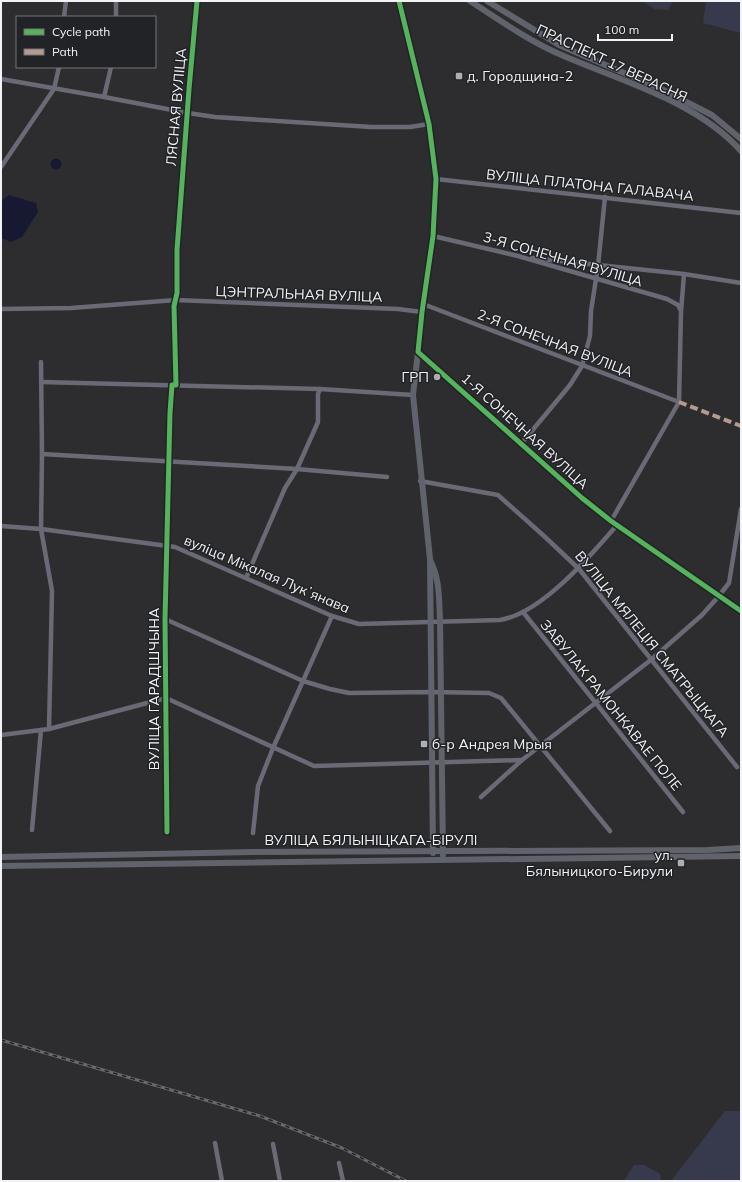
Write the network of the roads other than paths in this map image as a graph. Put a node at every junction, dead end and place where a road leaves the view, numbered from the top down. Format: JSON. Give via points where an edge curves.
{"nodes":[{"id":1,"x":66,"y":1,"type":"edge"},
{"id":2,"x":116,"y":1,"type":"edge"},
{"id":3,"x":197,"y":1,"type":"edge"},
{"id":4,"x":400,"y":1,"type":"edge"},
{"id":5,"x":470,"y":1,"type":"edge"},
{"id":6,"x":487,"y":1,"type":"edge"},
{"id":7,"x":64,"y":16,"type":"edge"},
{"id":8,"x":116,"y":16,"type":"edge"},
{"id":9,"x":59,"y":68,"type":"edge"},
{"id":10,"x":111,"y":68,"type":"edge"},
{"id":11,"x":1,"y":79,"type":"edge"},
{"id":12,"x":54,"y":89,"type":"junction"},
{"id":13,"x":104,"y":97,"type":"junction"},
{"id":14,"x":188,"y":114,"type":"junction"},
{"id":15,"x":428,"y":124,"type":"junction"},
{"id":16,"x":741,"y":139,"type":"edge"},
{"id":17,"x":741,"y":151,"type":"edge"},
{"id":18,"x":1,"y":167,"type":"edge"},
{"id":19,"x":436,"y":179,"type":"junction"},
{"id":20,"x":605,"y":197,"type":"junction"},
{"id":21,"x":741,"y":213,"type":"edge"},
{"id":22,"x":433,"y":236,"type":"junction"},
{"id":23,"x":518,"y":256,"type":"junction"},
{"id":24,"x":598,"y":266,"type":"junction"},
{"id":25,"x":684,"y":274,"type":"junction"},
{"id":26,"x":596,"y":279,"type":"junction"},
{"id":27,"x":741,"y":283,"type":"edge"},
{"id":28,"x":176,"y":300,"type":"junction"},
{"id":29,"x":423,"y":304,"type":"junction"},
{"id":30,"x":1,"y":309,"type":"edge"},
{"id":31,"x":422,"y":312,"type":"junction"},
{"id":32,"x":681,"y":312,"type":"junction"},
{"id":33,"x":418,"y":352,"type":"junction"},
{"id":34,"x":41,"y":362,"type":"dead end"},
{"id":35,"x":582,"y":366,"type":"junction"},
{"id":36,"x":41,"y":382,"type":"junction"},
{"id":37,"x":174,"y":385,"type":"junction"},
{"id":38,"x":320,"y":389,"type":"junction"},
{"id":39,"x":413,"y":395,"type":"junction"},
{"id":40,"x":679,"y":402,"type":"junction"},
{"id":41,"x":521,"y":444,"type":"junction"},
{"id":42,"x":42,"y":454,"type":"junction"},
{"id":43,"x":169,"y":462,"type":"junction"},
{"id":44,"x":297,"y":469,"type":"junction"},
{"id":45,"x":387,"y":477,"type":"dead end"},
{"id":46,"x":420,"y":481,"type":"junction"},
{"id":47,"x":741,"y":509,"type":"edge"},
{"id":48,"x":610,"y":521,"type":"junction"},
{"id":49,"x":617,"y":525,"type":"junction"},
{"id":50,"x":1,"y":526,"type":"edge"},
{"id":51,"x":41,"y":529,"type":"junction"},
{"id":52,"x":168,"y":546,"type":"junction"},
{"id":53,"x":430,"y":559,"type":"junction"},
{"id":54,"x":580,"y":569,"type":"junction"},
{"id":55,"x":246,"y":578,"type":"junction"},
{"id":56,"x":718,"y":597,"type":"junction"},
{"id":57,"x":741,"y":611,"type":"edge"},
{"id":58,"x":523,"y":612,"type":"junction"},
{"id":59,"x":332,"y":616,"type":"junction"},
{"id":60,"x":165,"y":619,"type":"junction"},
{"id":61,"x":440,"y":620,"type":"junction"},
{"id":62,"x":431,"y":621,"type":"junction"},
{"id":63,"x":652,"y":659,"type":"junction"},
{"id":64,"x":303,"y":681,"type":"junction"},
{"id":65,"x":431,"y":692,"type":"junction"},
{"id":66,"x":440,"y":692,"type":"junction"},
{"id":67,"x":166,"y":698,"type":"junction"},
{"id":68,"x":596,"y":702,"type":"junction"},
{"id":69,"x":49,"y":729,"type":"junction"},
{"id":70,"x":41,"y":730,"type":"junction"},
{"id":71,"x":1,"y":735,"type":"edge"},
{"id":72,"x":541,"y":745,"type":"junction"},
{"id":73,"x":273,"y":748,"type":"junction"},
{"id":74,"x":522,"y":760,"type":"junction"},
{"id":75,"x":433,"y":762,"type":"junction"},
{"id":76,"x":441,"y":762,"type":"junction"},
{"id":77,"x":737,"y":767,"type":"dead end"},
{"id":78,"x":481,"y":797,"type":"dead end"},
{"id":79,"x":683,"y":812,"type":"dead end"},
{"id":80,"x":32,"y":830,"type":"dead end"},
{"id":81,"x":610,"y":831,"type":"dead end"},
{"id":82,"x":167,"y":832,"type":"dead end"},
{"id":83,"x":253,"y":833,"type":"dead end"},
{"id":84,"x":741,"y":848,"type":"edge"},
{"id":85,"x":433,"y":851,"type":"junction"},
{"id":86,"x":442,"y":852,"type":"junction"},
{"id":87,"x":741,"y":856,"type":"edge"},
{"id":88,"x":1,"y":857,"type":"edge"},
{"id":89,"x":433,"y":859,"type":"junction"},
{"id":90,"x":443,"y":859,"type":"junction"},
{"id":91,"x":1,"y":866,"type":"edge"},
{"id":92,"x":215,"y":1143,"type":"dead end"},
{"id":93,"x":273,"y":1144,"type":"dead end"},
{"id":94,"x":339,"y":1163,"type":"dead end"},
{"id":95,"x":222,"y":1181,"type":"edge"},
{"id":96,"x":280,"y":1181,"type":"edge"},
{"id":97,"x":343,"y":1181,"type":"edge"}],
"edges":[{"from":1,"to":7,"type":"street"},
{"from":2,"to":8,"type":"street"},
{"from":3,"to":14,"type":"street","name":"ЛЯСНАЯ ВУЛІЦА"},
{"from":4,"to":15,"type":"street"},
{"from":5,"to":17,"type":"main road","name":"ПРАСПЕКТ 17 ВЕРАСНЯ","via":[[557,53],[610,73],[704,119]]},
{"from":6,"to":16,"type":"main road","name":"ПРАСПЕКТ 17 ВЕРАСНЯ","via":[[559,45],[659,88],[712,115]]},
{"from":9,"to":12,"type":"street"},
{"from":10,"to":13,"type":"street"},
{"from":11,"to":12,"type":"street","name":"ЛЯСНАЯ ВУЛІЦА"},
{"from":12,"to":13,"type":"street","name":"ЛЯСНАЯ ВУЛІЦА"},
{"from":12,"to":18,"type":"street"},
{"from":13,"to":14,"type":"street","name":"ЛЯСНАЯ ВУЛІЦА"},
{"from":14,"to":15,"type":"street","name":"ЛЯСНАЯ ВУЛІЦА","via":[[350,126]]},
{"from":14,"to":28,"type":"street","name":"ЛЯСНАЯ ВУЛІЦА"},
{"from":15,"to":19,"type":"street"},
{"from":19,"to":20,"type":"street","name":"ВУЛІЦА ПЛАТОНА ГАЛАВАЧА"},
{"from":19,"to":22,"type":"street"},
{"from":20,"to":21,"type":"street","name":"ВУЛІЦА ПЛАТОНА ГАЛАВАЧА"},
{"from":20,"to":24,"type":"street"},
{"from":22,"to":23,"type":"street","name":"3-Я СОНЕЧНАЯ ВУЛІЦА"},
{"from":22,"to":29,"type":"street"},
{"from":23,"to":24,"type":"street"},
{"from":23,"to":26,"type":"street","name":"3-Я СОНЕЧНАЯ ВУЛІЦА"},
{"from":24,"to":25,"type":"street"},
{"from":24,"to":26,"type":"street"},
{"from":25,"to":27,"type":"street"},
{"from":25,"to":32,"type":"street"},
{"from":26,"to":32,"type":"street","name":"3-Я СОНЕЧНАЯ ВУЛІЦА","via":[[667,299],[678,305]]},
{"from":26,"to":35,"type":"street","via":[[589,341]]},
{"from":28,"to":30,"type":"street","name":"ЦЭНТРАЛЬНАЯ ВУЛІЦА","via":[[71,308]]},
{"from":28,"to":31,"type":"street","name":"ЦЭНТРАЛЬНАЯ ВУЛІЦА"},
{"from":28,"to":37,"type":"street"},
{"from":29,"to":31,"type":"street"},
{"from":29,"to":35,"type":"street","name":"2-Я СОНЕЧНАЯ ВУЛІЦА"},
{"from":31,"to":33,"type":"street"},
{"from":32,"to":40,"type":"street"},
{"from":33,"to":39,"type":"main road"},
{"from":33,"to":41,"type":"street","name":"1-Я СОНЕЧНАЯ ВУЛІЦА"},
{"from":34,"to":36,"type":"street"},
{"from":35,"to":40,"type":"street","name":"2-Я СОНЕЧНАЯ ВУЛІЦА"},
{"from":35,"to":41,"type":"street","via":[[570,385]]},
{"from":36,"to":37,"type":"street"},
{"from":36,"to":42,"type":"street"},
{"from":37,"to":38,"type":"street"},
{"from":37,"to":43,"type":"street"},
{"from":38,"to":39,"type":"street"},
{"from":38,"to":44,"type":"street","via":[[318,422]]},
{"from":39,"to":46,"type":"main road"},
{"from":40,"to":48,"type":"street"},
{"from":41,"to":48,"type":"street","name":"1-Я СОНЕЧНАЯ ВУЛІЦА"},
{"from":42,"to":43,"type":"street"},
{"from":42,"to":51,"type":"street"},
{"from":43,"to":44,"type":"street"},
{"from":43,"to":52,"type":"street"},
{"from":44,"to":45,"type":"street"},
{"from":44,"to":55,"type":"street","via":[[285,488]]},
{"from":46,"to":53,"type":"main road"},
{"from":46,"to":54,"type":"street","name":"ВУЛІЦА МЯЛЕЦІЯ СМАТРЫЦКАГА","via":[[498,494]]},
{"from":47,"to":56,"type":"street","via":[[729,583]]},
{"from":48,"to":49,"type":"street","name":"1-Я СОНЕЧНАЯ ВУЛІЦА"},
{"from":49,"to":54,"type":"street","name":"вуліца Мікалая Лукʼянава"},
{"from":49,"to":56,"type":"street","name":"1-Я СОНЕЧНАЯ ВУЛІЦА"},
{"from":50,"to":51,"type":"street","name":"вуліца Мікалая Лукʼянава"},
{"from":51,"to":52,"type":"street","name":"вуліца Мікалая Лукʼянава"},
{"from":51,"to":69,"type":"street","via":[[52,591]]},
{"from":52,"to":55,"type":"street","name":"вуліца Мікалая Лукʼянава"},
{"from":52,"to":60,"type":"street","name":"ВУЛІЦА ГАРАДШЧЫНА"},
{"from":53,"to":61,"type":"main road","via":[[438,582]]},
{"from":53,"to":62,"type":"main road"},
{"from":54,"to":58,"type":"street","name":"вуліца Мікалая Лукʼянава"},
{"from":54,"to":63,"type":"street","name":"ВУЛІЦА МЯЛЕЦІЯ СМАТРЫЦКАГА"},
{"from":55,"to":59,"type":"street","name":"вуліца Мікалая Лукʼянава"},
{"from":56,"to":57,"type":"street","name":"1-Я СОНЕЧНАЯ ВУЛІЦА"},
{"from":56,"to":63,"type":"street"},
{"from":58,"to":61,"type":"street","name":"вуліца Мікалая Лукʼянава","via":[[512,618],[500,620]]},
{"from":58,"to":68,"type":"street","name":"ЗАВУЛАК РАМОНКАВАЕ ПОЛЕ"},
{"from":59,"to":62,"type":"street","name":"вуліца Мікалая Лукʼянава","via":[[358,624]]},
{"from":59,"to":64,"type":"street"},
{"from":60,"to":64,"type":"street"},
{"from":60,"to":67,"type":"street","name":"ВУЛІЦА ГАРАДШЧЫНА"},
{"from":61,"to":62,"type":"street","name":"вуліца Мікалая Лукʼянава"},
{"from":61,"to":66,"type":"main road"},
{"from":62,"to":65,"type":"main road"},
{"from":63,"to":68,"type":"street"},
{"from":63,"to":77,"type":"street","name":"ВУЛІЦА МЯЛЕЦІЯ СМАТРЫЦКАГА"},
{"from":64,"to":65,"type":"street","via":[[348,693]]},
{"from":64,"to":73,"type":"street"},
{"from":65,"to":66,"type":"street"},
{"from":65,"to":75,"type":"main road"},
{"from":66,"to":72,"type":"street","via":[[489,693],[501,698]]},
{"from":66,"to":76,"type":"main road"},
{"from":67,"to":69,"type":"street"},
{"from":67,"to":73,"type":"street"},
{"from":67,"to":82,"type":"street","name":"ВУЛІЦА ГАРАДШЧЫНА"},
{"from":68,"to":72,"type":"street"},
{"from":68,"to":79,"type":"street","name":"ЗАВУЛАК РАМОНКАВАЕ ПОЛЕ"},
{"from":69,"to":70,"type":"street"},
{"from":70,"to":71,"type":"street"},
{"from":70,"to":80,"type":"street"},
{"from":72,"to":74,"type":"street"},
{"from":72,"to":81,"type":"street"},
{"from":73,"to":75,"type":"street","via":[[314,766]]},
{"from":73,"to":83,"type":"street","via":[[258,786]]},
{"from":74,"to":76,"type":"street"},
{"from":74,"to":78,"type":"street"},
{"from":75,"to":76,"type":"street"},
{"from":75,"to":85,"type":"main road"},
{"from":76,"to":86,"type":"main road"},
{"from":84,"to":86,"type":"main road","name":"ВУЛІЦА БЯЛЫНІЦКАГА-БІРУЛІ"},
{"from":85,"to":86,"type":"main road","name":"ВУЛІЦА БЯЛЫНІЦКАГА-БІРУЛІ"},
{"from":85,"to":88,"type":"main road","name":"ВУЛІЦА БЯЛЫНІЦКАГА-БІРУЛІ"},
{"from":85,"to":89,"type":"main road"},
{"from":86,"to":90,"type":"main road"},
{"from":87,"to":90,"type":"main road","name":"ВУЛІЦА БЯЛЫНІЦКАГА-БІРУЛІ"},
{"from":89,"to":90,"type":"main road","name":"ВУЛІЦА БЯЛЫНІЦКАГА-БІРУЛІ"},
{"from":89,"to":91,"type":"main road","name":"ВУЛІЦА БЯЛЫНІЦКАГА-БІРУЛІ"},
{"from":92,"to":95,"type":"street"},
{"from":93,"to":96,"type":"street"},
{"from":94,"to":97,"type":"street"}]}
